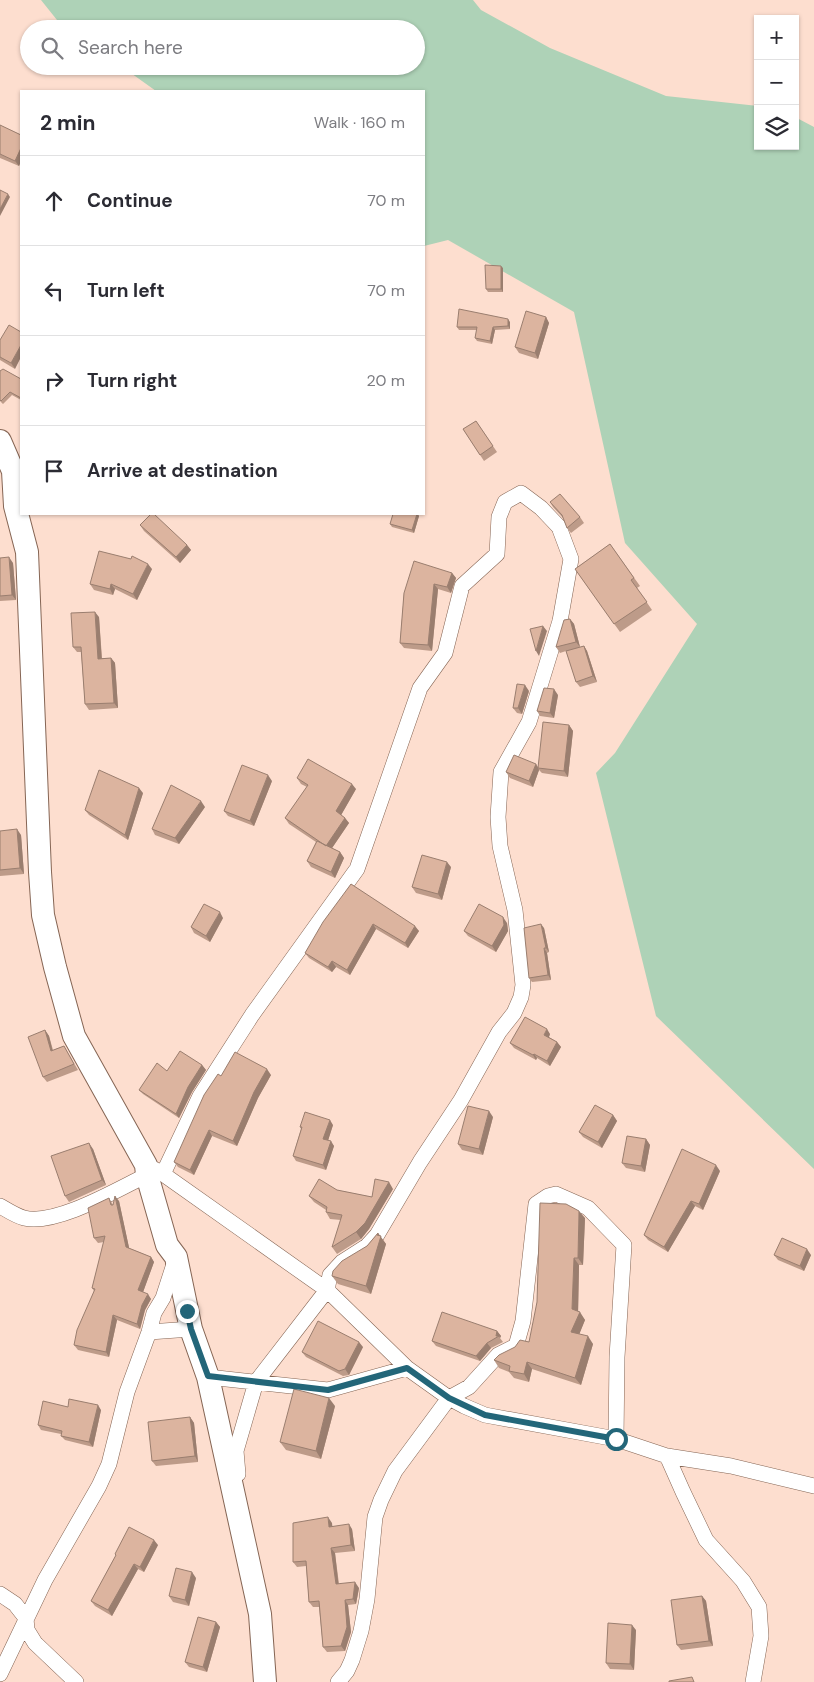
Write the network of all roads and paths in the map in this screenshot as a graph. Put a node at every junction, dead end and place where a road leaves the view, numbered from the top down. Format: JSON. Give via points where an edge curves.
{"nodes":[{"id":1,"x":0,"y":441,"type":"edge"},
{"id":2,"x":152,"y":1171,"type":"junction"},
{"id":3,"x":2,"y":1213,"type":"edge"},
{"id":4,"x":176,"y":1258,"type":"junction"},
{"id":5,"x":327,"y":1290,"type":"junction"},
{"id":6,"x":191,"y":1329,"type":"junction"},
{"id":7,"x":149,"y":1332,"type":"junction"},
{"id":8,"x":407,"y":1368,"type":"junction"},
{"id":9,"x":208,"y":1376,"type":"junction"},
{"id":10,"x":256,"y":1382,"type":"junction"},
{"id":11,"x":449,"y":1398,"type":"junction"},
{"id":12,"x":616,"y":1439,"type":"junction"},
{"id":13,"x":667,"y":1456,"type":"junction"},
{"id":14,"x":814,"y":1486,"type":"edge"},
{"id":15,"x":240,"y":1515,"type":"junction"},
{"id":16,"x":0,"y":1594,"type":"edge"},
{"id":17,"x":26,"y":1618,"type":"junction"},
{"id":18,"x":0,"y":1674,"type":"edge"},
{"id":19,"x":76,"y":1682,"type":"edge"},
{"id":20,"x":265,"y":1682,"type":"edge"},
{"id":21,"x":338,"y":1682,"type":"edge"},
{"id":22,"x":753,"y":1682,"type":"edge"}],
"edges":[{"from":1,"to":2,"type":"main road","via":[[13,471],[15,506],[27,552],[43,915],[74,1036]]},
{"from":2,"to":3,"type":"street","via":[[77,1209],[41,1218]]},
{"from":2,"to":4,"type":"main road","via":[[166,1245]]},
{"from":2,"to":5,"type":"street"},
{"from":2,"to":5,"type":"street","via":[[252,1015],[357,869],[420,688],[445,652],[462,586],[496,554],[498,517],[505,502],[521,493],[559,527],[571,559],[560,621],[530,722],[501,772],[500,846],[515,910],[522,997],[376,1235],[330,1275]]},
{"from":4,"to":6,"type":"main road"},
{"from":4,"to":7,"type":"street"},
{"from":5,"to":8,"type":"street"},
{"from":5,"to":10,"type":"street"},
{"from":6,"to":7,"type":"street"},
{"from":6,"to":9,"type":"main road"},
{"from":7,"to":17,"type":"street","via":[[127,1392],[109,1464],[100,1486]]},
{"from":8,"to":10,"type":"street","via":[[328,1390]]},
{"from":8,"to":11,"type":"street"},
{"from":9,"to":10,"type":"street"},
{"from":9,"to":15,"type":"main road"},
{"from":10,"to":15,"type":"street","via":[[236,1451]]},
{"from":11,"to":12,"type":"street","via":[[485,1415]]},
{"from":11,"to":12,"type":"street","via":[[468,1387],[498,1355],[516,1346],[523,1321],[536,1204],[556,1194],[588,1208],[624,1245]]},
{"from":11,"to":21,"type":"street","via":[[395,1471],[381,1500],[375,1517],[368,1599],[361,1631],[347,1671]]},
{"from":12,"to":13,"type":"street"},
{"from":13,"to":14,"type":"street","via":[[731,1466]]},
{"from":13,"to":22,"type":"street","via":[[706,1540],[743,1581],[758,1607],[761,1636]]},
{"from":15,"to":20,"type":"main road","via":[[260,1614]]},
{"from":16,"to":17,"type":"street","via":[[15,1604]]},
{"from":17,"to":18,"type":"street"},
{"from":17,"to":19,"type":"street","via":[[27,1630],[35,1643]]}]}
